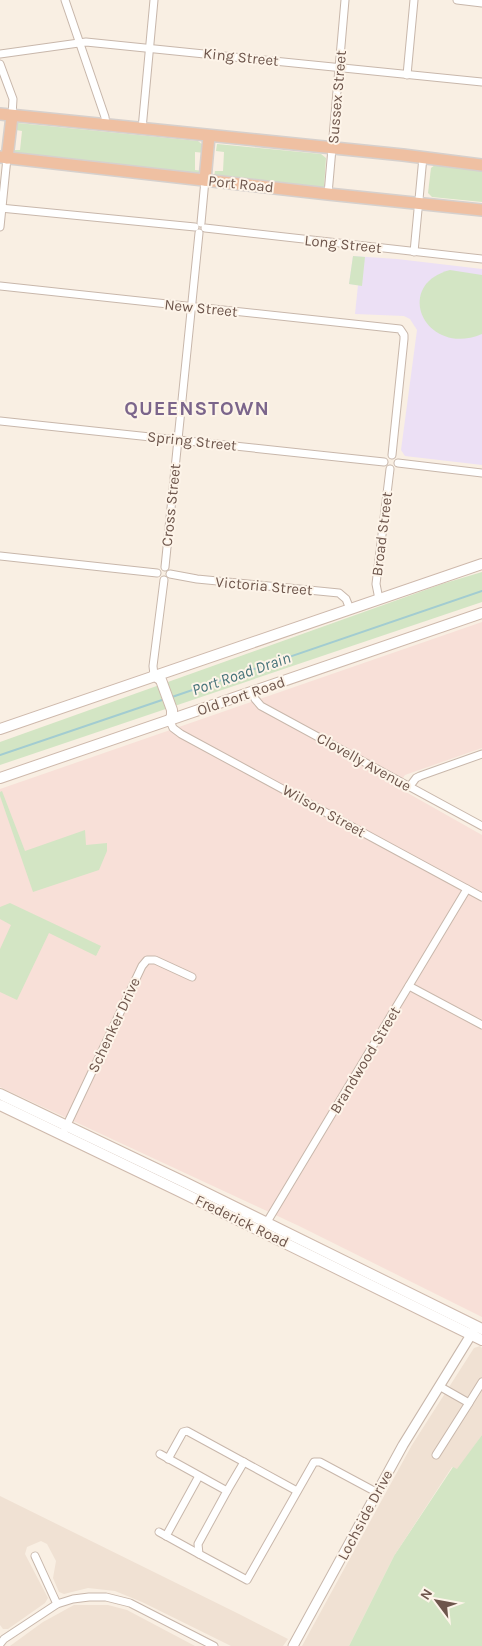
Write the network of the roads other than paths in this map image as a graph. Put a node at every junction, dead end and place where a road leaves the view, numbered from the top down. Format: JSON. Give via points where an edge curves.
{"nodes":[{"id":1,"x":66,"y":0,"type":"edge"},
{"id":2,"x":154,"y":0,"type":"edge"},
{"id":3,"x":345,"y":0,"type":"edge"},
{"id":4,"x":414,"y":0,"type":"edge"},
{"id":5,"x":456,"y":0,"type":"edge"},
{"id":6,"x":482,"y":2,"type":"edge"},
{"id":7,"x":81,"y":43,"type":"junction"},
{"id":8,"x":150,"y":48,"type":"junction"},
{"id":9,"x":0,"y":54,"type":"edge"},
{"id":10,"x":0,"y":64,"type":"edge"},
{"id":11,"x":339,"y":67,"type":"junction"},
{"id":12,"x":407,"y":75,"type":"junction"},
{"id":13,"x":482,"y":82,"type":"edge"},
{"id":14,"x":0,"y":114,"type":"edge"},
{"id":15,"x":12,"y":116,"type":"junction"},
{"id":16,"x":106,"y":125,"type":"junction"},
{"id":17,"x":142,"y":130,"type":"junction"},
{"id":18,"x":209,"y":136,"type":"junction"},
{"id":19,"x":332,"y":148,"type":"junction"},
{"id":20,"x":423,"y":157,"type":"junction"},
{"id":21,"x":4,"y":158,"type":"edge"},
{"id":22,"x":482,"y":165,"type":"edge"},
{"id":23,"x":205,"y":180,"type":"junction"},
{"id":24,"x":328,"y":194,"type":"junction"},
{"id":25,"x":418,"y":203,"type":"junction"},
{"id":26,"x":1,"y":208,"type":"edge"},
{"id":27,"x":482,"y":210,"type":"edge"},
{"id":28,"x":0,"y":226,"type":"edge"},
{"id":29,"x":200,"y":228,"type":"junction"},
{"id":30,"x":414,"y":252,"type":"junction"},
{"id":31,"x":482,"y":259,"type":"edge"},
{"id":32,"x":0,"y":286,"type":"edge"},
{"id":33,"x":192,"y":307,"type":"junction"},
{"id":34,"x":0,"y":421,"type":"edge"},
{"id":35,"x":178,"y":440,"type":"junction"},
{"id":36,"x":392,"y":455,"type":"junction"},
{"id":37,"x":384,"y":462,"type":"junction"},
{"id":38,"x":398,"y":464,"type":"junction"},
{"id":39,"x":390,"y":469,"type":"junction"},
{"id":40,"x":482,"y":473,"type":"edge"},
{"id":41,"x":0,"y":556,"type":"edge"},
{"id":42,"x":482,"y":564,"type":"edge"},
{"id":43,"x":165,"y":567,"type":"junction"},
{"id":44,"x":157,"y":573,"type":"junction"},
{"id":45,"x":170,"y":574,"type":"junction"},
{"id":46,"x":164,"y":580,"type":"junction"},
{"id":47,"x":380,"y":599,"type":"junction"},
{"id":48,"x":350,"y":609,"type":"junction"},
{"id":49,"x":482,"y":613,"type":"edge"},
{"id":50,"x":158,"y":678,"type":"junction"},
{"id":51,"x":252,"y":692,"type":"junction"},
{"id":52,"x":170,"y":721,"type":"junction"},
{"id":53,"x":0,"y":729,"type":"edge"},
{"id":54,"x":482,"y":754,"type":"edge"},
{"id":55,"x":0,"y":778,"type":"edge"},
{"id":56,"x":410,"y":786,"type":"junction"},
{"id":57,"x":482,"y":826,"type":"edge"},
{"id":58,"x":467,"y":889,"type":"junction"},
{"id":59,"x":482,"y":897,"type":"edge"},
{"id":60,"x":192,"y":977,"type":"dead end"},
{"id":61,"x":409,"y":986,"type":"junction"},
{"id":62,"x":482,"y":1025,"type":"edge"},
{"id":63,"x":0,"y":1094,"type":"edge"},
{"id":64,"x":0,"y":1105,"type":"edge"},
{"id":65,"x":64,"y":1130,"type":"junction"},
{"id":66,"x":264,"y":1227,"type":"junction"},
{"id":67,"x":477,"y":1330,"type":"edge"},
{"id":68,"x":482,"y":1340,"type":"edge"},
{"id":69,"x":482,"y":1382,"type":"edge"},
{"id":70,"x":440,"y":1386,"type":"junction"},
{"id":71,"x":469,"y":1403,"type":"junction"},
{"id":72,"x":160,"y":1454,"type":"dead end"},
{"id":73,"x":436,"y":1455,"type":"dead end"},
{"id":74,"x":168,"y":1458,"type":"junction"},
{"id":75,"x":244,"y":1462,"type":"junction"},
{"id":76,"x":200,"y":1476,"type":"junction"},
{"id":77,"x":227,"y":1491,"type":"junction"},
{"id":78,"x":297,"y":1491,"type":"junction"},
{"id":79,"x":376,"y":1492,"type":"junction"},
{"id":80,"x":159,"y":1532,"type":"dead end"},
{"id":81,"x":166,"y":1536,"type":"junction"},
{"id":82,"x":199,"y":1554,"type":"junction"},
{"id":83,"x":35,"y":1556,"type":"dead end"},
{"id":84,"x":57,"y":1604,"type":"junction"},
{"id":85,"x":1,"y":1639,"type":"edge"},
{"id":86,"x":214,"y":1646,"type":"edge"},
{"id":87,"x":293,"y":1646,"type":"edge"}],
"edges":[{"from":1,"to":7,"type":"street"},
{"from":2,"to":8,"type":"street"},
{"from":3,"to":11,"type":"street","name":"Sussex Street"},
{"from":4,"to":12,"type":"street"},
{"from":5,"to":6,"type":"street"},
{"from":7,"to":8,"type":"street","name":"King Street"},
{"from":7,"to":9,"type":"street","name":"King Street"},
{"from":7,"to":16,"type":"street"},
{"from":8,"to":11,"type":"street","name":"King Street"},
{"from":8,"to":17,"type":"street"},
{"from":10,"to":15,"type":"street","via":[[13,99]]},
{"from":11,"to":12,"type":"street","name":"King Street"},
{"from":11,"to":19,"type":"street","name":"Sussex Street"},
{"from":12,"to":13,"type":"street","name":"King Street"},
{"from":14,"to":15,"type":"highway"},
{"from":15,"to":16,"type":"highway"},
{"from":15,"to":21,"type":"highway"},
{"from":16,"to":17,"type":"highway"},
{"from":17,"to":18,"type":"highway"},
{"from":18,"to":19,"type":"highway"},
{"from":18,"to":23,"type":"highway"},
{"from":19,"to":20,"type":"highway"},
{"from":19,"to":24,"type":"street","name":"Sussex Street"},
{"from":20,"to":22,"type":"highway"},
{"from":20,"to":25,"type":"street"},
{"from":21,"to":23,"type":"highway","name":"Port Road"},
{"from":21,"to":26,"type":"street"},
{"from":23,"to":24,"type":"highway","name":"Port Road"},
{"from":23,"to":29,"type":"street","name":"Cross Street"},
{"from":24,"to":25,"type":"highway","name":"Port Road"},
{"from":25,"to":27,"type":"highway","name":"Port Road"},
{"from":25,"to":30,"type":"street"},
{"from":26,"to":28,"type":"street"},
{"from":26,"to":29,"type":"street","name":"Long Street"},
{"from":29,"to":30,"type":"street","name":"Long Street"},
{"from":29,"to":33,"type":"street","name":"Cross Street"},
{"from":30,"to":31,"type":"street","name":"Long Street"},
{"from":32,"to":33,"type":"street","name":"New Street"},
{"from":33,"to":35,"type":"street","name":"Cross Street"},
{"from":33,"to":36,"type":"street","name":"New Street","via":[[402,331],[404,339]]},
{"from":34,"to":35,"type":"street","name":"Spring Street"},
{"from":35,"to":37,"type":"street","name":"Spring Street"},
{"from":35,"to":43,"type":"street","name":"Cross Street"},
{"from":36,"to":37,"type":"street"},
{"from":36,"to":38,"type":"street"},
{"from":37,"to":39,"type":"street"},
{"from":38,"to":39,"type":"street"},
{"from":38,"to":40,"type":"street"},
{"from":39,"to":47,"type":"street","name":"Broad Street","via":[[376,584]]},
{"from":41,"to":44,"type":"street"},
{"from":42,"to":47,"type":"main road"},
{"from":43,"to":44,"type":"street"},
{"from":43,"to":45,"type":"street"},
{"from":44,"to":46,"type":"street"},
{"from":45,"to":46,"type":"street"},
{"from":45,"to":48,"type":"street","name":"Victoria Street","via":[[339,593]]},
{"from":46,"to":50,"type":"street","via":[[153,666]]},
{"from":47,"to":48,"type":"main road"},
{"from":48,"to":50,"type":"main road"},
{"from":49,"to":51,"type":"main road","name":"Old Port Road"},
{"from":50,"to":52,"type":"main road","via":[[172,710]]},
{"from":50,"to":53,"type":"main road"},
{"from":51,"to":52,"type":"main road","name":"Old Port Road"},
{"from":51,"to":56,"type":"street","name":"Clovelly Avenue","via":[[261,706]]},
{"from":52,"to":55,"type":"main road","name":"Old Port Road"},
{"from":52,"to":58,"type":"street","name":"Wilson Street","via":[[181,734]]},
{"from":54,"to":56,"type":"street","via":[[420,776]]},
{"from":56,"to":57,"type":"street","name":"Clovelly Avenue"},
{"from":58,"to":59,"type":"street","name":"Wilson Street"},
{"from":58,"to":61,"type":"street","name":"Brandwood Street"},
{"from":60,"to":65,"type":"street","name":"Schenker Drive","via":[[155,960],[147,960]]},
{"from":61,"to":62,"type":"street"},
{"from":61,"to":66,"type":"street","name":"Brandwood Street"},
{"from":63,"to":65,"type":"main road","name":"Frederick Road"},
{"from":64,"to":65,"type":"main road","name":"Frederick Road"},
{"from":65,"to":66,"type":"main road","name":"Frederick Road"},
{"from":66,"to":67,"type":"main road","name":"Frederick Road"},
{"from":67,"to":68,"type":"main road","name":"Frederick Road"},
{"from":67,"to":70,"type":"street","name":"Lochside Drive"},
{"from":69,"to":71,"type":"street"},
{"from":70,"to":71,"type":"street"},
{"from":70,"to":79,"type":"street","name":"Lochside Drive"},
{"from":71,"to":73,"type":"street"},
{"from":72,"to":74,"type":"street"},
{"from":74,"to":75,"type":"street","via":[[183,1432],[188,1430]]},
{"from":74,"to":76,"type":"street"},
{"from":75,"to":77,"type":"street"},
{"from":75,"to":78,"type":"street"},
{"from":76,"to":77,"type":"street"},
{"from":76,"to":81,"type":"street"},
{"from":77,"to":82,"type":"street","via":[[198,1544]]},
{"from":78,"to":79,"type":"street","via":[[314,1462],[320,1462]]},
{"from":78,"to":82,"type":"street","via":[[247,1580]]},
{"from":79,"to":87,"type":"street","name":"Lochside Drive"},
{"from":80,"to":81,"type":"street"},
{"from":81,"to":82,"type":"street"},
{"from":83,"to":84,"type":"street"},
{"from":84,"to":85,"type":"street"},
{"from":84,"to":86,"type":"street","via":[[73,1599],[106,1597],[130,1604]]}]}
